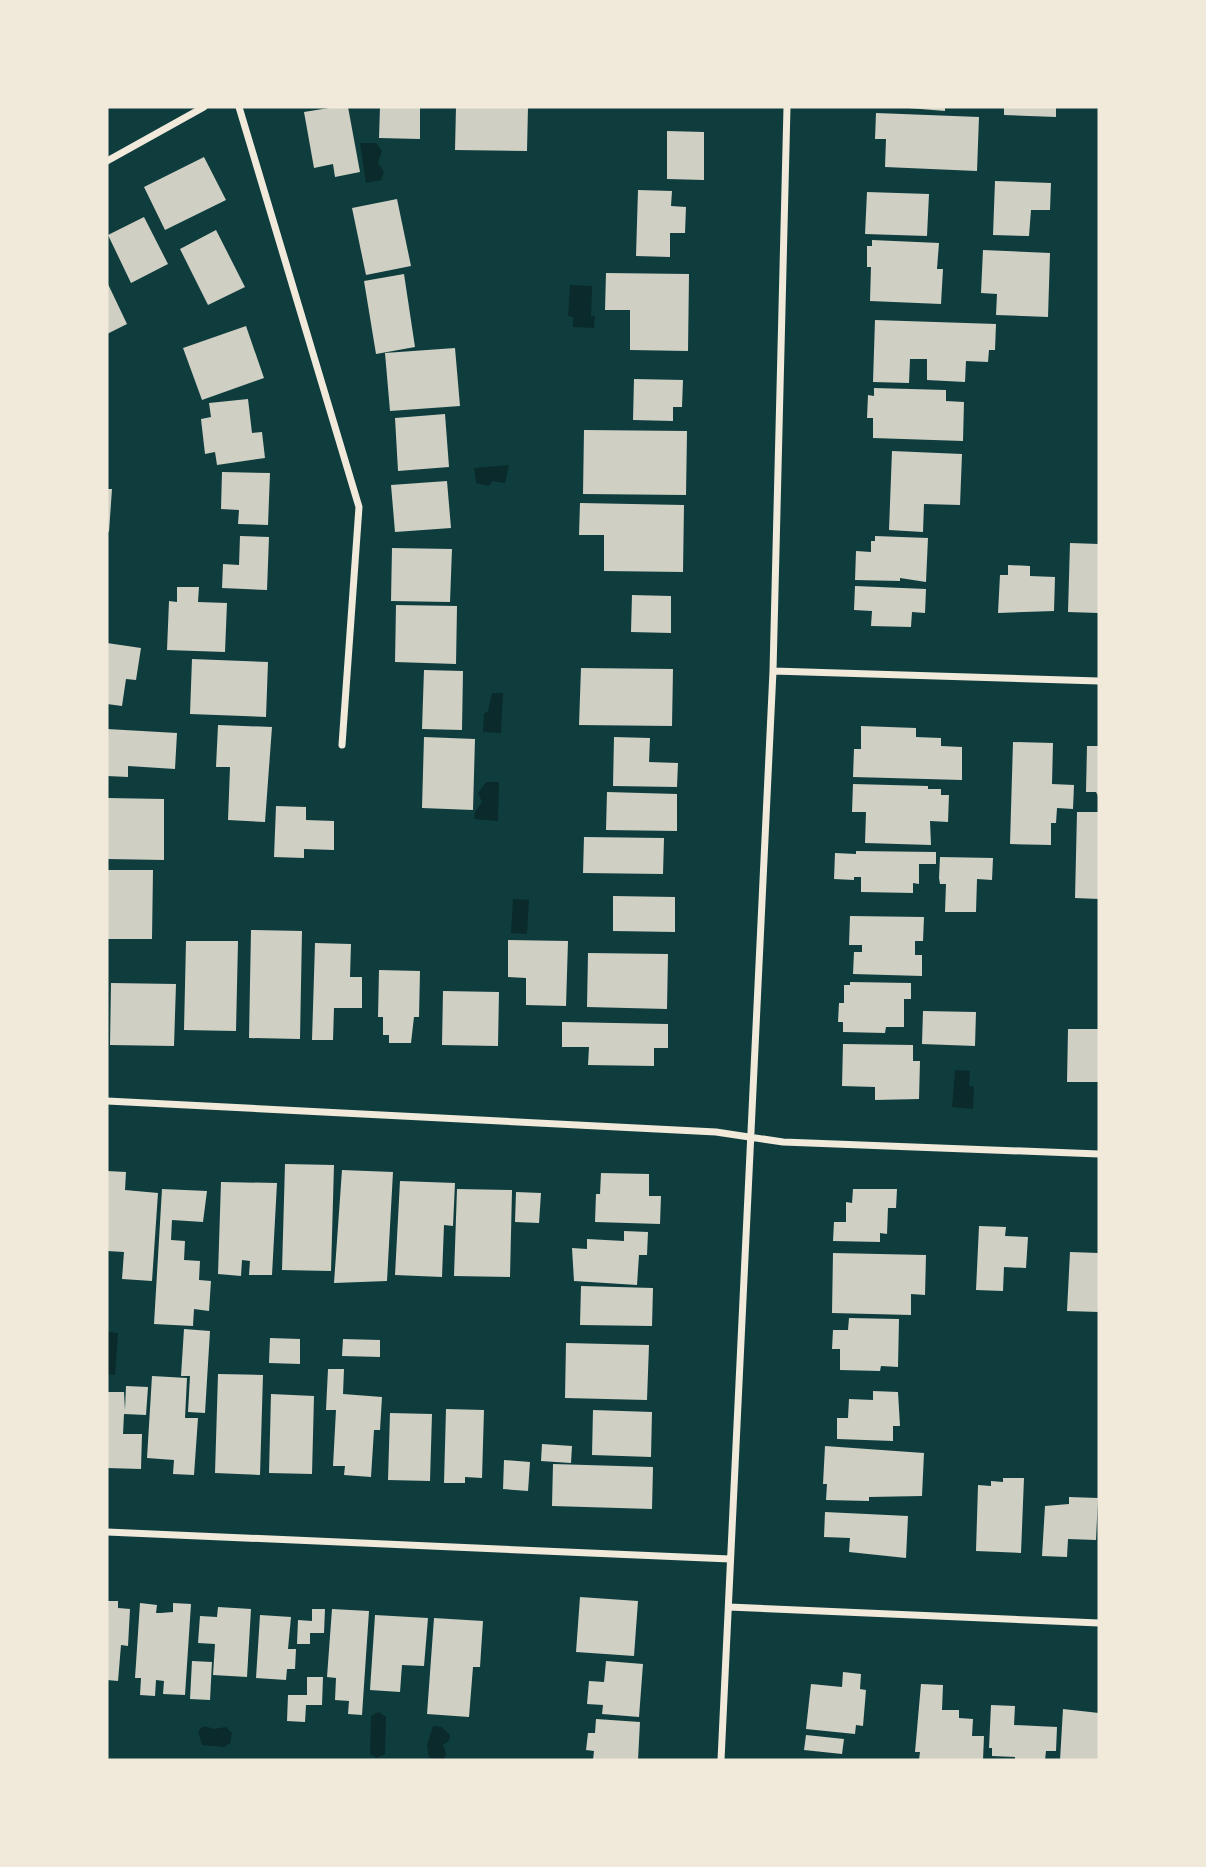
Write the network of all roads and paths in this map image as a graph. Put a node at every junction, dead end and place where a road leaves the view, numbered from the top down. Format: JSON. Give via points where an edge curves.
{"nodes":[{"id":1,"x":204,"y":107,"type":"edge"},
{"id":2,"x":239,"y":107,"type":"edge"},
{"id":3,"x":787,"y":107,"type":"edge"},
{"id":4,"x":107,"y":162,"type":"edge"},
{"id":5,"x":773,"y":671,"type":"junction"},
{"id":6,"x":1099,"y":681,"type":"edge"},
{"id":7,"x":342,"y":745,"type":"dead end"},
{"id":8,"x":107,"y":1101,"type":"edge"},
{"id":9,"x":750,"y":1137,"type":"junction"},
{"id":10,"x":1099,"y":1154,"type":"edge"},
{"id":11,"x":107,"y":1531,"type":"edge"},
{"id":12,"x":730,"y":1559,"type":"junction"},
{"id":13,"x":729,"y":1607,"type":"junction"},
{"id":14,"x":1099,"y":1623,"type":"edge"},
{"id":15,"x":721,"y":1760,"type":"edge"}],
"edges":[{"from":1,"to":4,"type":"street"},
{"from":2,"to":7,"type":"street","via":[[359,507]]},
{"from":3,"to":5,"type":"street"},
{"from":5,"to":6,"type":"street"},
{"from":5,"to":9,"type":"street"},
{"from":8,"to":9,"type":"street"},
{"from":9,"to":10,"type":"street"},
{"from":9,"to":12,"type":"street"},
{"from":11,"to":12,"type":"street"},
{"from":12,"to":13,"type":"street"},
{"from":13,"to":14,"type":"street"},
{"from":13,"to":15,"type":"street"}]}
